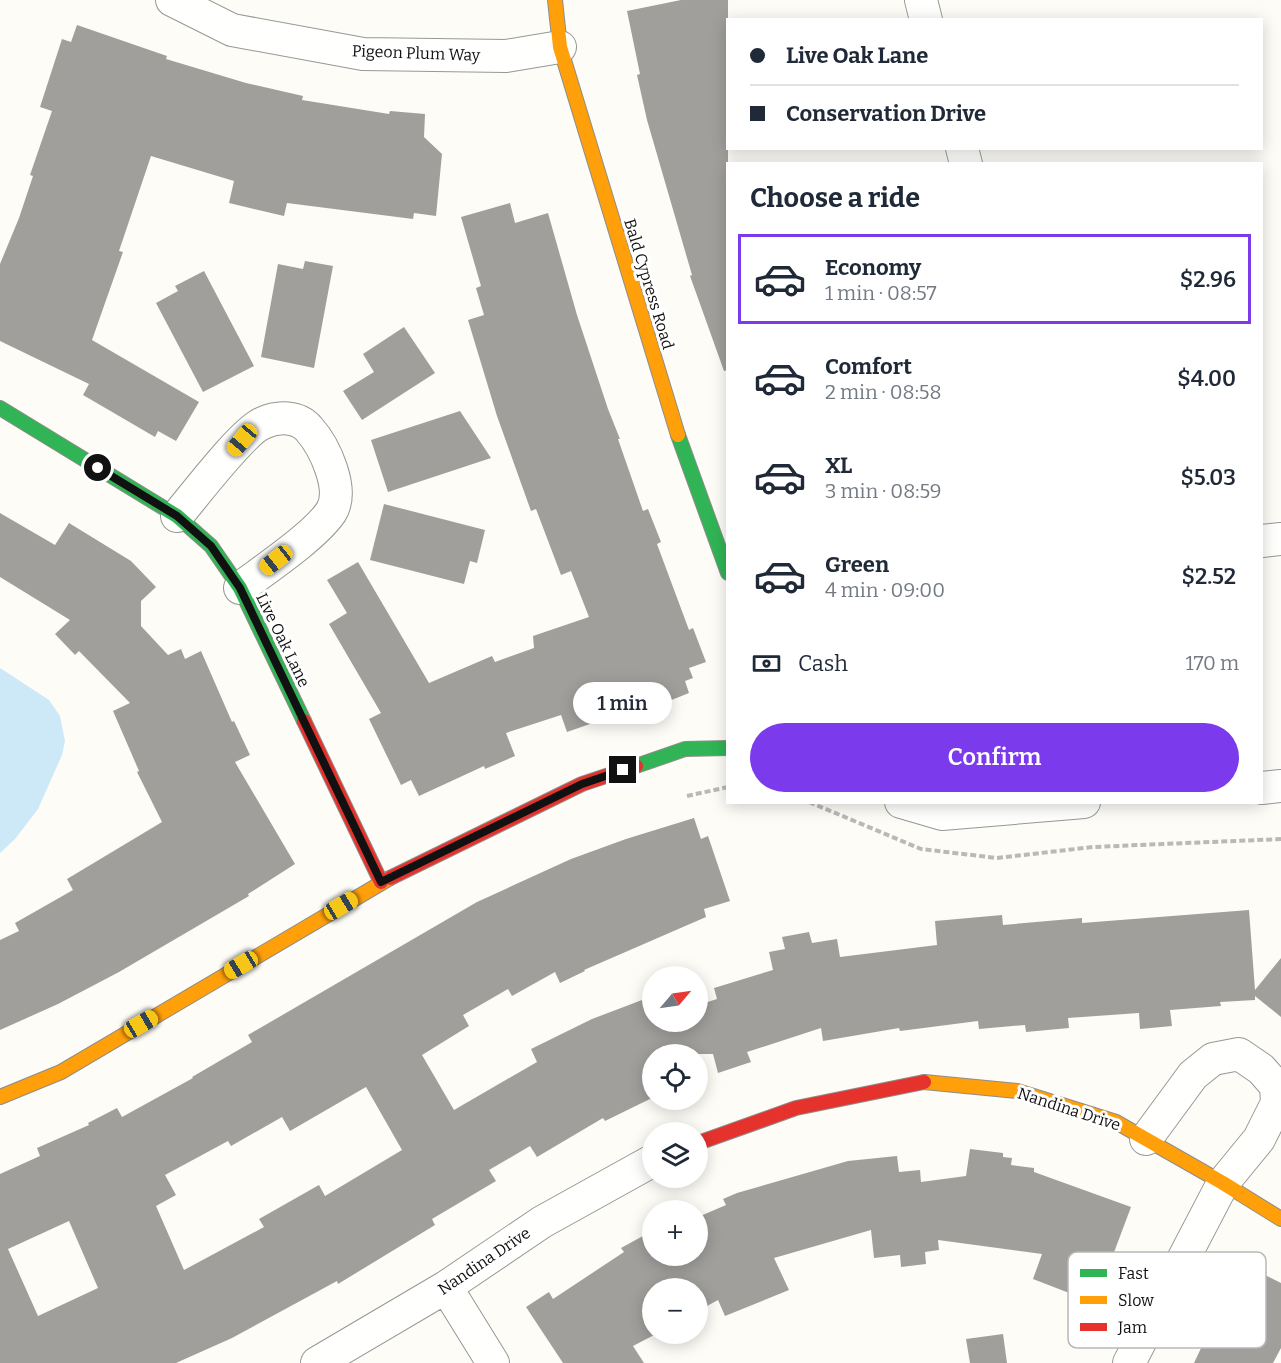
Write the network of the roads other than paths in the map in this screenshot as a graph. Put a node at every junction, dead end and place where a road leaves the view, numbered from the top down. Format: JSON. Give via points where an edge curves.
{"nodes":[{"id":1,"x":172,"y":0,"type":"edge"},
{"id":2,"x":555,"y":0,"type":"edge"},
{"id":3,"x":921,"y":0,"type":"edge"},
{"id":4,"x":926,"y":18,"type":"edge"},
{"id":5,"x":560,"y":48,"type":"junction"},
{"id":6,"x":0,"y":408,"type":"edge"},
{"id":7,"x":177,"y":516,"type":"junction"},
{"id":8,"x":1281,"y":539,"type":"edge"},
{"id":9,"x":1263,"y":542,"type":"edge"},
{"id":10,"x":726,"y":568,"type":"edge"},
{"id":11,"x":240,"y":588,"type":"junction"},
{"id":12,"x":726,"y":748,"type":"edge"},
{"id":13,"x":1281,"y":786,"type":"edge"},
{"id":14,"x":1263,"y":788,"type":"edge"},
{"id":15,"x":908,"y":804,"type":"edge"},
{"id":16,"x":1060,"y":804,"type":"edge"},
{"id":17,"x":381,"y":882,"type":"junction"},
{"id":18,"x":0,"y":1097,"type":"edge"},
{"id":19,"x":708,"y":1139,"type":"edge"},
{"id":20,"x":1146,"y":1139,"type":"junction"},
{"id":21,"x":642,"y":1167,"type":"edge"},
{"id":22,"x":1223,"y":1183,"type":"junction"},
{"id":23,"x":1281,"y":1219,"type":"edge"},
{"id":24,"x":1187,"y":1252,"type":"edge"},
{"id":25,"x":446,"y":1287,"type":"junction"},
{"id":26,"x":1137,"y":1348,"type":"edge"},
{"id":27,"x":317,"y":1363,"type":"edge"},
{"id":28,"x":493,"y":1363,"type":"edge"},
{"id":29,"x":1129,"y":1363,"type":"edge"}],
"edges":[{"from":1,"to":5,"type":"street","name":"Pigeon Plum Way","via":[[231,30],[363,54],[506,56]]},
{"from":2,"to":5,"type":"street","name":"Bald Cypress Road"},
{"from":3,"to":4,"type":"street"},
{"from":5,"to":10,"type":"street","name":"Bald Cypress Road","via":[[685,460]]},
{"from":6,"to":7,"type":"street","name":"Live Oak Lane"},
{"from":7,"to":11,"type":"street","name":"Live Oak Lane","via":[[211,546]]},
{"from":7,"to":11,"type":"street","via":[[260,424],[277,417],[309,428],[328,459],[337,493],[331,512],[312,532]]},
{"from":8,"to":9,"type":"street"},
{"from":11,"to":17,"type":"street","name":"Live Oak Lane"},
{"from":12,"to":17,"type":"street","via":[[685,749],[582,784]]},
{"from":13,"to":14,"type":"street"},
{"from":15,"to":16,"type":"street","via":[[942,814]]},
{"from":17,"to":18,"type":"street","via":[[61,1071]]},
{"from":19,"to":20,"type":"street","name":"Nandina Drive","via":[[796,1108],[920,1082],[1017,1091],[1116,1122]]},
{"from":20,"to":22,"type":"street","name":"Nandina Drive"},
{"from":20,"to":22,"type":"street","via":[[1193,1075],[1213,1059],[1239,1054],[1261,1069],[1276,1086],[1277,1103],[1259,1139]]},
{"from":21,"to":25,"type":"street","name":"Nandina Drive","via":[[542,1222]]},
{"from":22,"to":23,"type":"street","name":"Nandina Drive"},
{"from":22,"to":24,"type":"street"},
{"from":25,"to":27,"type":"street","name":"Nandina Drive"},
{"from":25,"to":28,"type":"street"},
{"from":26,"to":29,"type":"street"}]}
